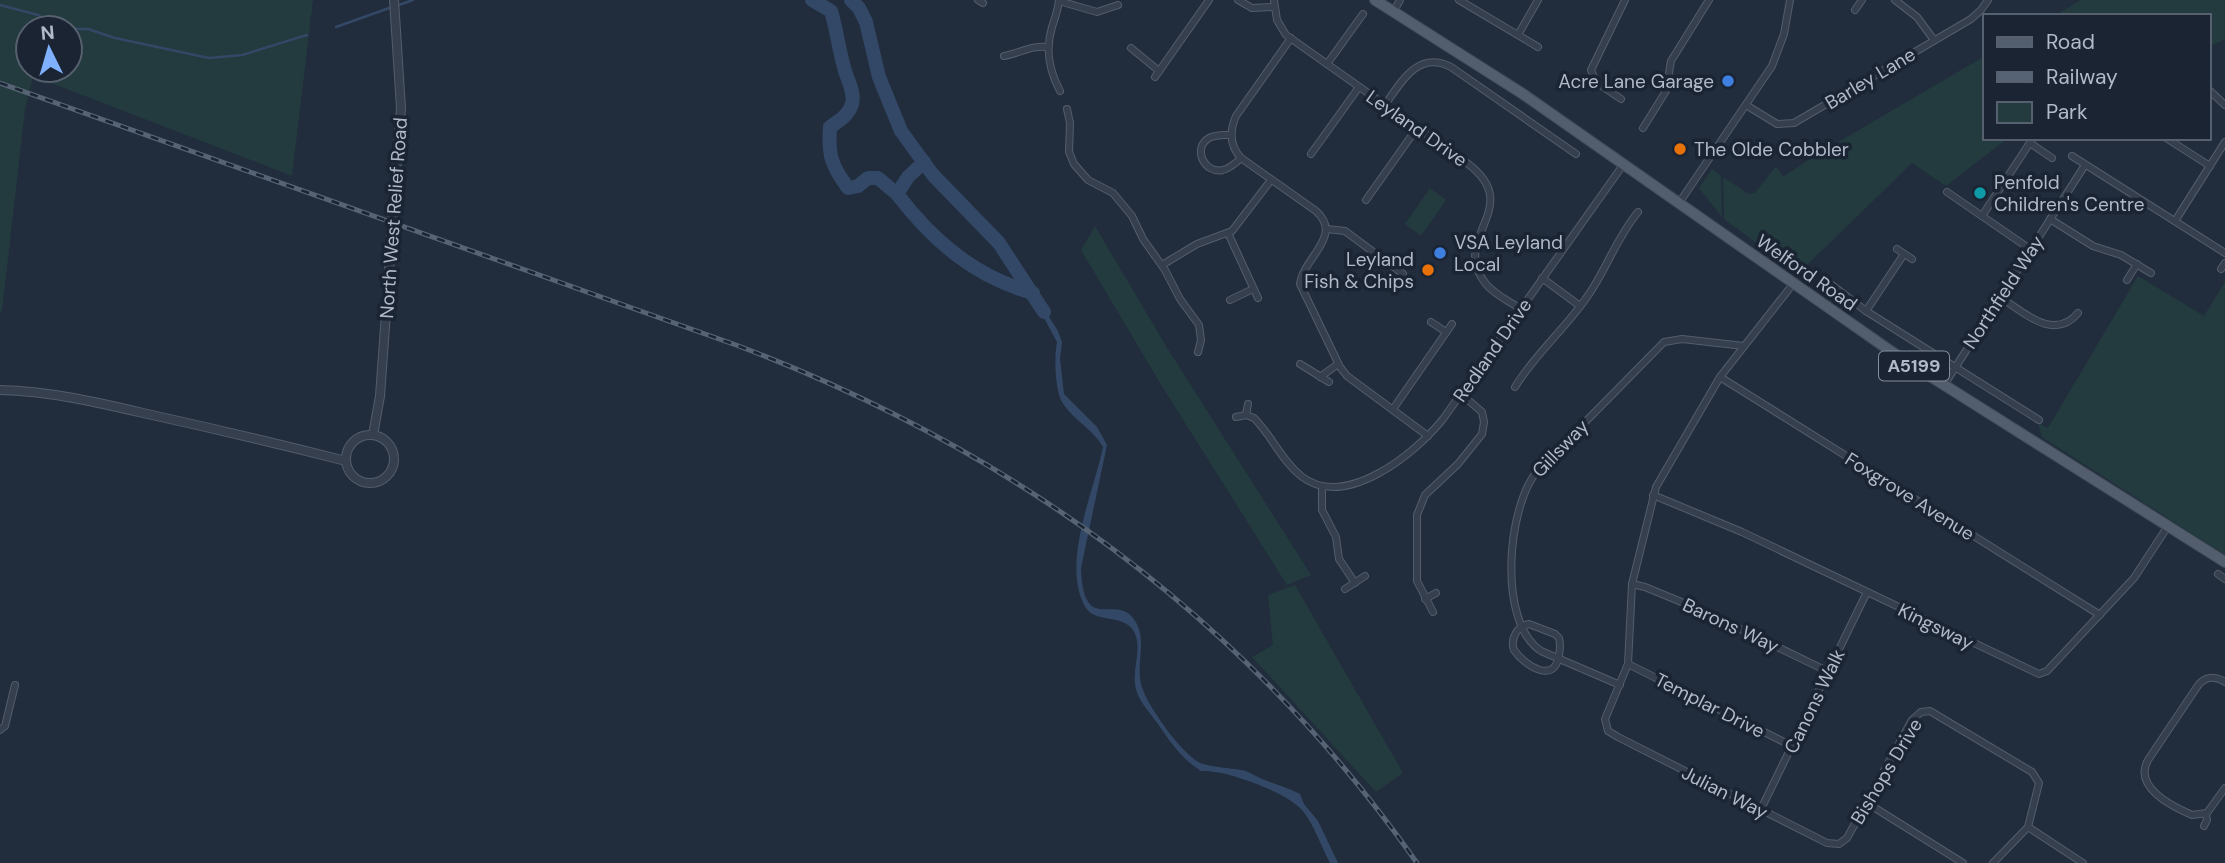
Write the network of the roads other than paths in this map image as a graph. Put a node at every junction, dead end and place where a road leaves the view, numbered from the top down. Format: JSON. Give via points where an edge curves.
{"nodes":[{"id":1,"x":394,"y":0,"type":"edge"},
{"id":2,"x":1209,"y":0,"type":"edge"},
{"id":3,"x":1238,"y":0,"type":"edge"},
{"id":4,"x":1375,"y":0,"type":"edge"},
{"id":5,"x":1400,"y":0,"type":"edge"},
{"id":6,"x":1459,"y":0,"type":"edge"},
{"id":7,"x":1538,"y":0,"type":"edge"},
{"id":8,"x":1625,"y":0,"type":"edge"},
{"id":9,"x":1709,"y":0,"type":"edge"},
{"id":10,"x":1790,"y":0,"type":"edge"},
{"id":11,"x":1862,"y":0,"type":"edge"},
{"id":12,"x":1895,"y":0,"type":"edge"},
{"id":13,"x":1988,"y":0,"type":"edge"},
{"id":14,"x":1059,"y":1,"type":"edge"},
{"id":15,"x":1274,"y":4,"type":"edge"},
{"id":16,"x":1118,"y":5,"type":"dead end"},
{"id":17,"x":1855,"y":10,"type":"dead end"},
{"id":18,"x":1394,"y":11,"type":"junction"},
{"id":19,"x":1363,"y":14,"type":"dead end"},
{"id":20,"x":1518,"y":35,"type":"junction"},
{"id":21,"x":1291,"y":38,"type":"junction"},
{"id":22,"x":1934,"y":40,"type":"junction"},
{"id":23,"x":1048,"y":47,"type":"junction"},
{"id":24,"x":1538,"y":47,"type":"dead end"},
{"id":25,"x":1131,"y":48,"type":"dead end"},
{"id":26,"x":1004,"y":56,"type":"dead end"},
{"id":27,"x":1327,"y":64,"type":"junction"},
{"id":28,"x":1359,"y":87,"type":"junction"},
{"id":29,"x":1060,"y":91,"type":"dead end"},
{"id":30,"x":2211,"y":92,"type":"edge"},
{"id":31,"x":1621,"y":99,"type":"dead end"},
{"id":32,"x":1385,"y":105,"type":"junction"},
{"id":33,"x":1746,"y":105,"type":"junction"},
{"id":34,"x":2225,"y":105,"type":"edge"},
{"id":35,"x":1067,"y":109,"type":"dead end"},
{"id":36,"x":1417,"y":128,"type":"junction"},
{"id":37,"x":1643,"y":128,"type":"dead end"},
{"id":38,"x":1231,"y":135,"type":"junction"},
{"id":39,"x":2169,"y":140,"type":"edge"},
{"id":40,"x":2031,"y":141,"type":"edge"},
{"id":41,"x":2225,"y":142,"type":"edge"},
{"id":42,"x":1311,"y":154,"type":"dead end"},
{"id":43,"x":1576,"y":154,"type":"dead end"},
{"id":44,"x":2072,"y":156,"type":"dead end"},
{"id":45,"x":1241,"y":158,"type":"junction"},
{"id":46,"x":2052,"y":158,"type":"dead end"},
{"id":47,"x":2085,"y":164,"type":"junction"},
{"id":48,"x":1623,"y":165,"type":"junction"},
{"id":49,"x":2210,"y":166,"type":"junction"},
{"id":50,"x":1271,"y":180,"type":"junction"},
{"id":51,"x":1947,"y":192,"type":"dead end"},
{"id":52,"x":1366,"y":200,"type":"dead end"},
{"id":53,"x":1679,"y":203,"type":"junction"},
{"id":54,"x":1638,"y":212,"type":"dead end"},
{"id":55,"x":1982,"y":216,"type":"junction"},
{"id":56,"x":2050,"y":219,"type":"junction"},
{"id":57,"x":2175,"y":221,"type":"junction"},
{"id":58,"x":1327,"y":229,"type":"junction"},
{"id":59,"x":1228,"y":233,"type":"junction"},
{"id":60,"x":1897,"y":249,"type":"dead end"},
{"id":61,"x":2030,"y":249,"type":"junction"},
{"id":62,"x":2225,"y":253,"type":"edge"},
{"id":63,"x":1904,"y":254,"type":"junction"},
{"id":64,"x":1912,"y":259,"type":"dead end"},
{"id":65,"x":2137,"y":264,"type":"junction"},
{"id":66,"x":1162,"y":265,"type":"junction"},
{"id":67,"x":2151,"y":273,"type":"dead end"},
{"id":68,"x":1403,"y":274,"type":"dead end"},
{"id":69,"x":1542,"y":278,"type":"junction"},
{"id":70,"x":1824,"y":279,"type":"dead end"},
{"id":71,"x":2127,"y":280,"type":"dead end"},
{"id":72,"x":1793,"y":284,"type":"junction"},
{"id":73,"x":1253,"y":289,"type":"junction"},
{"id":74,"x":2000,"y":297,"type":"junction"},
{"id":75,"x":1258,"y":298,"type":"dead end"},
{"id":76,"x":1230,"y":300,"type":"dead end"},
{"id":77,"x":1580,"y":306,"type":"junction"},
{"id":78,"x":1521,"y":309,"type":"junction"},
{"id":79,"x":1866,"y":311,"type":"junction"},
{"id":80,"x":2078,"y":313,"type":"dead end"},
{"id":81,"x":1431,"y":322,"type":"dead end"},
{"id":82,"x":1452,"y":324,"type":"dead end"},
{"id":83,"x":2053,"y":326,"type":"junction"},
{"id":84,"x":1446,"y":332,"type":"junction"},
{"id":85,"x":2052,"y":336,"type":"dead end"},
{"id":86,"x":1744,"y":346,"type":"junction"},
{"id":87,"x":1198,"y":352,"type":"dead end"},
{"id":88,"x":1338,"y":363,"type":"junction"},
{"id":89,"x":1300,"y":364,"type":"dead end"},
{"id":90,"x":1954,"y":368,"type":"junction"},
{"id":91,"x":1320,"y":377,"type":"junction"},
{"id":92,"x":1720,"y":377,"type":"junction"},
{"id":93,"x":1329,"y":382,"type":"dead end"},
{"id":94,"x":1944,"y":385,"type":"junction"},
{"id":95,"x":1516,"y":387,"type":"dead end"},
{"id":96,"x":0,"y":390,"type":"edge"},
{"id":97,"x":1461,"y":394,"type":"junction"},
{"id":98,"x":1248,"y":404,"type":"dead end"},
{"id":99,"x":1393,"y":409,"type":"junction"},
{"id":100,"x":1246,"y":415,"type":"junction"},
{"id":101,"x":1236,"y":417,"type":"dead end"},
{"id":102,"x":2039,"y":420,"type":"dead end"},
{"id":103,"x":373,"y":435,"type":"junction"},
{"id":104,"x":1428,"y":436,"type":"junction"},
{"id":105,"x":346,"y":461,"type":"junction"},
{"id":106,"x":1322,"y":486,"type":"junction"},
{"id":107,"x":1653,"y":495,"type":"junction"},
{"id":108,"x":2168,"y":526,"type":"junction"},
{"id":109,"x":2225,"y":562,"type":"edge"},
{"id":110,"x":2218,"y":574,"type":"dead end"},
{"id":111,"x":1365,"y":576,"type":"dead end"},
{"id":112,"x":2225,"y":579,"type":"edge"},
{"id":113,"x":1355,"y":583,"type":"junction"},
{"id":114,"x":1632,"y":584,"type":"junction"},
{"id":115,"x":1345,"y":589,"type":"dead end"},
{"id":116,"x":1867,"y":592,"type":"junction"},
{"id":117,"x":1436,"y":593,"type":"dead end"},
{"id":118,"x":1426,"y":599,"type":"junction"},
{"id":119,"x":1433,"y":612,"type":"dead end"},
{"id":120,"x":2100,"y":615,"type":"junction"},
{"id":121,"x":1521,"y":628,"type":"junction"},
{"id":122,"x":1559,"y":659,"type":"junction"},
{"id":123,"x":1628,"y":664,"type":"junction"},
{"id":124,"x":1829,"y":671,"type":"junction"},
{"id":125,"x":2225,"y":682,"type":"edge"},
{"id":126,"x":15,"y":685,"type":"dead end"},
{"id":127,"x":1620,"y":685,"type":"junction"},
{"id":128,"x":0,"y":730,"type":"edge"},
{"id":129,"x":1792,"y":746,"type":"junction"},
{"id":130,"x":2225,"y":788,"type":"edge"},
{"id":131,"x":1867,"y":803,"type":"junction"},
{"id":132,"x":1761,"y":809,"type":"junction"},
{"id":133,"x":2206,"y":814,"type":"junction"},
{"id":134,"x":2204,"y":826,"type":"dead end"},
{"id":135,"x":2028,"y":827,"type":"junction"},
{"id":136,"x":1839,"y":844,"type":"joint"},
{"id":137,"x":1963,"y":863,"type":"edge"},
{"id":138,"x":1993,"y":863,"type":"edge"},
{"id":139,"x":2083,"y":863,"type":"edge"}],
"edges":[{"from":1,"to":103,"type":"street","name":"North West Relief Road","bridge":true,"via":[[401,108],[380,396]]},
{"from":2,"to":25,"type":"street","via":[[1157,74]]},
{"from":3,"to":15,"type":"street","via":[[1252,8]]},
{"from":4,"to":18,"type":"main road","name":"Welford Road","number":"A5199"},
{"from":5,"to":18,"type":"street"},
{"from":6,"to":20,"type":"street"},
{"from":7,"to":20,"type":"street"},
{"from":8,"to":31,"type":"street","via":[[1591,70],[1597,82]]},
{"from":9,"to":37,"type":"street","via":[[1671,61],[1666,91]]},
{"from":10,"to":33,"type":"street","via":[[1776,57]]},
{"from":11,"to":17,"type":"street"},
{"from":12,"to":22,"type":"street","via":[[1917,16]]},
{"from":13,"to":22,"type":"street","name":"Barley Lane","via":[[1976,15]]},
{"from":14,"to":16,"type":"street","via":[[1097,12]]},
{"from":14,"to":23,"type":"street"},
{"from":15,"to":21,"type":"street","name":"Leyland Drive","via":[[1280,26]]},
{"from":18,"to":48,"type":"main road","name":"Welford Road","number":"A5199"},
{"from":19,"to":27,"type":"street"},
{"from":20,"to":24,"type":"street"},
{"from":21,"to":27,"type":"street","name":"Leyland Drive"},
{"from":21,"to":38,"type":"street","via":[[1236,116]]},
{"from":22,"to":33,"type":"street","name":"Barley Lane","via":[[1794,123],[1777,124]]},
{"from":23,"to":26,"type":"street","via":[[1034,46]]},
{"from":23,"to":29,"type":"street","via":[[1050,70]]},
{"from":27,"to":28,"type":"street","name":"Leyland Drive"},
{"from":28,"to":32,"type":"street","name":"Leyland Drive"},
{"from":28,"to":42,"type":"street"},
{"from":30,"to":34,"type":"street"},
{"from":32,"to":36,"type":"street","name":"Leyland Drive"},
{"from":32,"to":43,"type":"street","via":[[1412,69],[1426,62],[1442,62]]},
{"from":33,"to":53,"type":"street"},
{"from":35,"to":66,"type":"street","via":[[1074,164],[1088,180],[1120,201]]},
{"from":36,"to":52,"type":"street"},
{"from":36,"to":78,"type":"street","name":"Leyland Drive","via":[[1486,181],[1491,207],[1476,244],[1476,265],[1491,289]]},
{"from":38,"to":45,"type":"street"},
{"from":38,"to":45,"type":"street","via":[[1207,140],[1202,159],[1210,169],[1220,171]]},
{"from":39,"to":49,"type":"street"},
{"from":40,"to":46,"type":"street"},
{"from":40,"to":55,"type":"street"},
{"from":41,"to":49,"type":"street"},
{"from":44,"to":47,"type":"street"},
{"from":45,"to":50,"type":"street"},
{"from":47,"to":56,"type":"street","name":"Northfield Way"},
{"from":47,"to":57,"type":"street"},
{"from":48,"to":53,"type":"main road","name":"Welford Road","number":"A5199"},
{"from":48,"to":69,"type":"street","name":"Redland Drive"},
{"from":49,"to":57,"type":"street"},
{"from":50,"to":58,"type":"street","via":[[1317,211]]},
{"from":50,"to":59,"type":"street"},
{"from":51,"to":55,"type":"street"},
{"from":53,"to":72,"type":"main road","name":"Welford Road","number":"A5199"},
{"from":54,"to":77,"type":"street"},
{"from":55,"to":61,"type":"street"},
{"from":56,"to":61,"type":"street","name":"Northfield Way"},
{"from":56,"to":65,"type":"street","via":[[2092,246]]},
{"from":57,"to":62,"type":"street"},
{"from":58,"to":68,"type":"street","via":[[1345,231]]},
{"from":58,"to":88,"type":"street","via":[[1300,284]]},
{"from":59,"to":66,"type":"street","via":[[1197,244]]},
{"from":59,"to":73,"type":"street"},
{"from":60,"to":63,"type":"street"},
{"from":61,"to":74,"type":"street","name":"Northfield Way"},
{"from":63,"to":64,"type":"street"},
{"from":63,"to":79,"type":"street"},
{"from":65,"to":67,"type":"street"},
{"from":65,"to":71,"type":"street"},
{"from":66,"to":87,"type":"street","via":[[1199,325]]},
{"from":69,"to":77,"type":"street"},
{"from":69,"to":78,"type":"street","name":"Redland Drive"},
{"from":70,"to":79,"type":"street","name":"Welford Road"},
{"from":72,"to":86,"type":"street"},
{"from":72,"to":94,"type":"main road","name":"Welford Road","number":"A5199"},
{"from":73,"to":75,"type":"street"},
{"from":73,"to":76,"type":"street"},
{"from":74,"to":83,"type":"street","via":[[2040,323]]},
{"from":74,"to":90,"type":"street","name":"Northfield Way"},
{"from":77,"to":95,"type":"street","via":[[1528,366]]},
{"from":78,"to":97,"type":"street","name":"Redland Drive"},
{"from":79,"to":90,"type":"street","name":"Welford Road"},
{"from":80,"to":83,"type":"street","via":[[2065,324]]},
{"from":81,"to":84,"type":"street"},
{"from":82,"to":84,"type":"street"},
{"from":83,"to":85,"type":"street"},
{"from":84,"to":99,"type":"street"},
{"from":86,"to":92,"type":"street"},
{"from":86,"to":121,"type":"street","name":"Gillsway","via":[[1682,339],[1664,342],[1530,479],[1511,550]]},
{"from":88,"to":91,"type":"street"},
{"from":88,"to":99,"type":"street","via":[[1347,376]]},
{"from":89,"to":91,"type":"street"},
{"from":90,"to":94,"type":"street","name":"Northfield Way"},
{"from":90,"to":102,"type":"street","name":"Welford Road"},
{"from":91,"to":93,"type":"street"},
{"from":92,"to":107,"type":"street"},
{"from":92,"to":120,"type":"street","name":"Foxgrove Avenue"},
{"from":94,"to":108,"type":"main road","name":"Welford Road","number":"A5199"},
{"from":96,"to":105,"type":"street","via":[[90,401]]},
{"from":97,"to":104,"type":"street","name":"Redland Drive"},
{"from":97,"to":118,"type":"street","via":[[1482,412],[1484,428],[1419,508],[1417,581]]},
{"from":98,"to":100,"type":"street"},
{"from":99,"to":104,"type":"street"},
{"from":100,"to":101,"type":"street"},
{"from":100,"to":106,"type":"street","via":[[1257,421],[1299,475]]},
{"from":103,"to":105,"type":"street","via":[[357,439]]},
{"from":103,"to":105,"type":"street","via":[[392,448],[394,463],[387,477],[365,482],[352,474]]},
{"from":104,"to":106,"type":"street","name":"Redland Drive","via":[[1367,478],[1346,486]]},
{"from":106,"to":113,"type":"street","via":[[1322,510],[1336,537],[1339,559]]},
{"from":107,"to":114,"type":"street"},
{"from":107,"to":116,"type":"street","name":"Kingsway"},
{"from":108,"to":109,"type":"main road","name":"Welford Road","number":"A5199"},
{"from":108,"to":120,"type":"street","name":"Kingsway","via":[[2134,578]]},
{"from":110,"to":112,"type":"street"},
{"from":111,"to":113,"type":"street"},
{"from":113,"to":115,"type":"street"},
{"from":114,"to":123,"type":"street"},
{"from":114,"to":124,"type":"street","name":"Barons Way","via":[[1701,610]]},
{"from":116,"to":120,"type":"street","name":"Kingsway","via":[[2039,674]]},
{"from":116,"to":124,"type":"street","name":"Canons Walk"},
{"from":117,"to":118,"type":"street"},
{"from":118,"to":119,"type":"street"},
{"from":121,"to":122,"type":"street","via":[[1533,646]]},
{"from":121,"to":122,"type":"street","via":[[1529,624],[1557,636]]},
{"from":121,"to":122,"type":"street","name":"Gillsway","via":[[1512,643],[1522,659],[1549,671]]},
{"from":122,"to":127,"type":"street"},
{"from":123,"to":127,"type":"street"},
{"from":123,"to":129,"type":"street","name":"Templar Drive"},
{"from":124,"to":129,"type":"street","name":"Canons Walk"},
{"from":125,"to":133,"type":"street","via":[[2213,678],[2199,684],[2143,771],[2154,792],[2192,815]]},
{"from":126,"to":128,"type":"street"},
{"from":127,"to":132,"type":"street","name":"Julian Way","via":[[1605,719],[1614,735]]},
{"from":129,"to":132,"type":"street","name":"Canons Walk"},
{"from":130,"to":133,"type":"street"},
{"from":131,"to":135,"type":"street","name":"Bishops Drive","via":[[1912,720],[1921,712],[1930,712],[2036,775],[2039,788]]},
{"from":131,"to":136,"type":"street","name":"Bishops Drive"},
{"from":131,"to":137,"type":"street"},
{"from":132,"to":136,"type":"street","name":"Julian Way","via":[[1827,843]]},
{"from":133,"to":134,"type":"street"},
{"from":135,"to":138,"type":"street"},
{"from":135,"to":139,"type":"street"}]}
